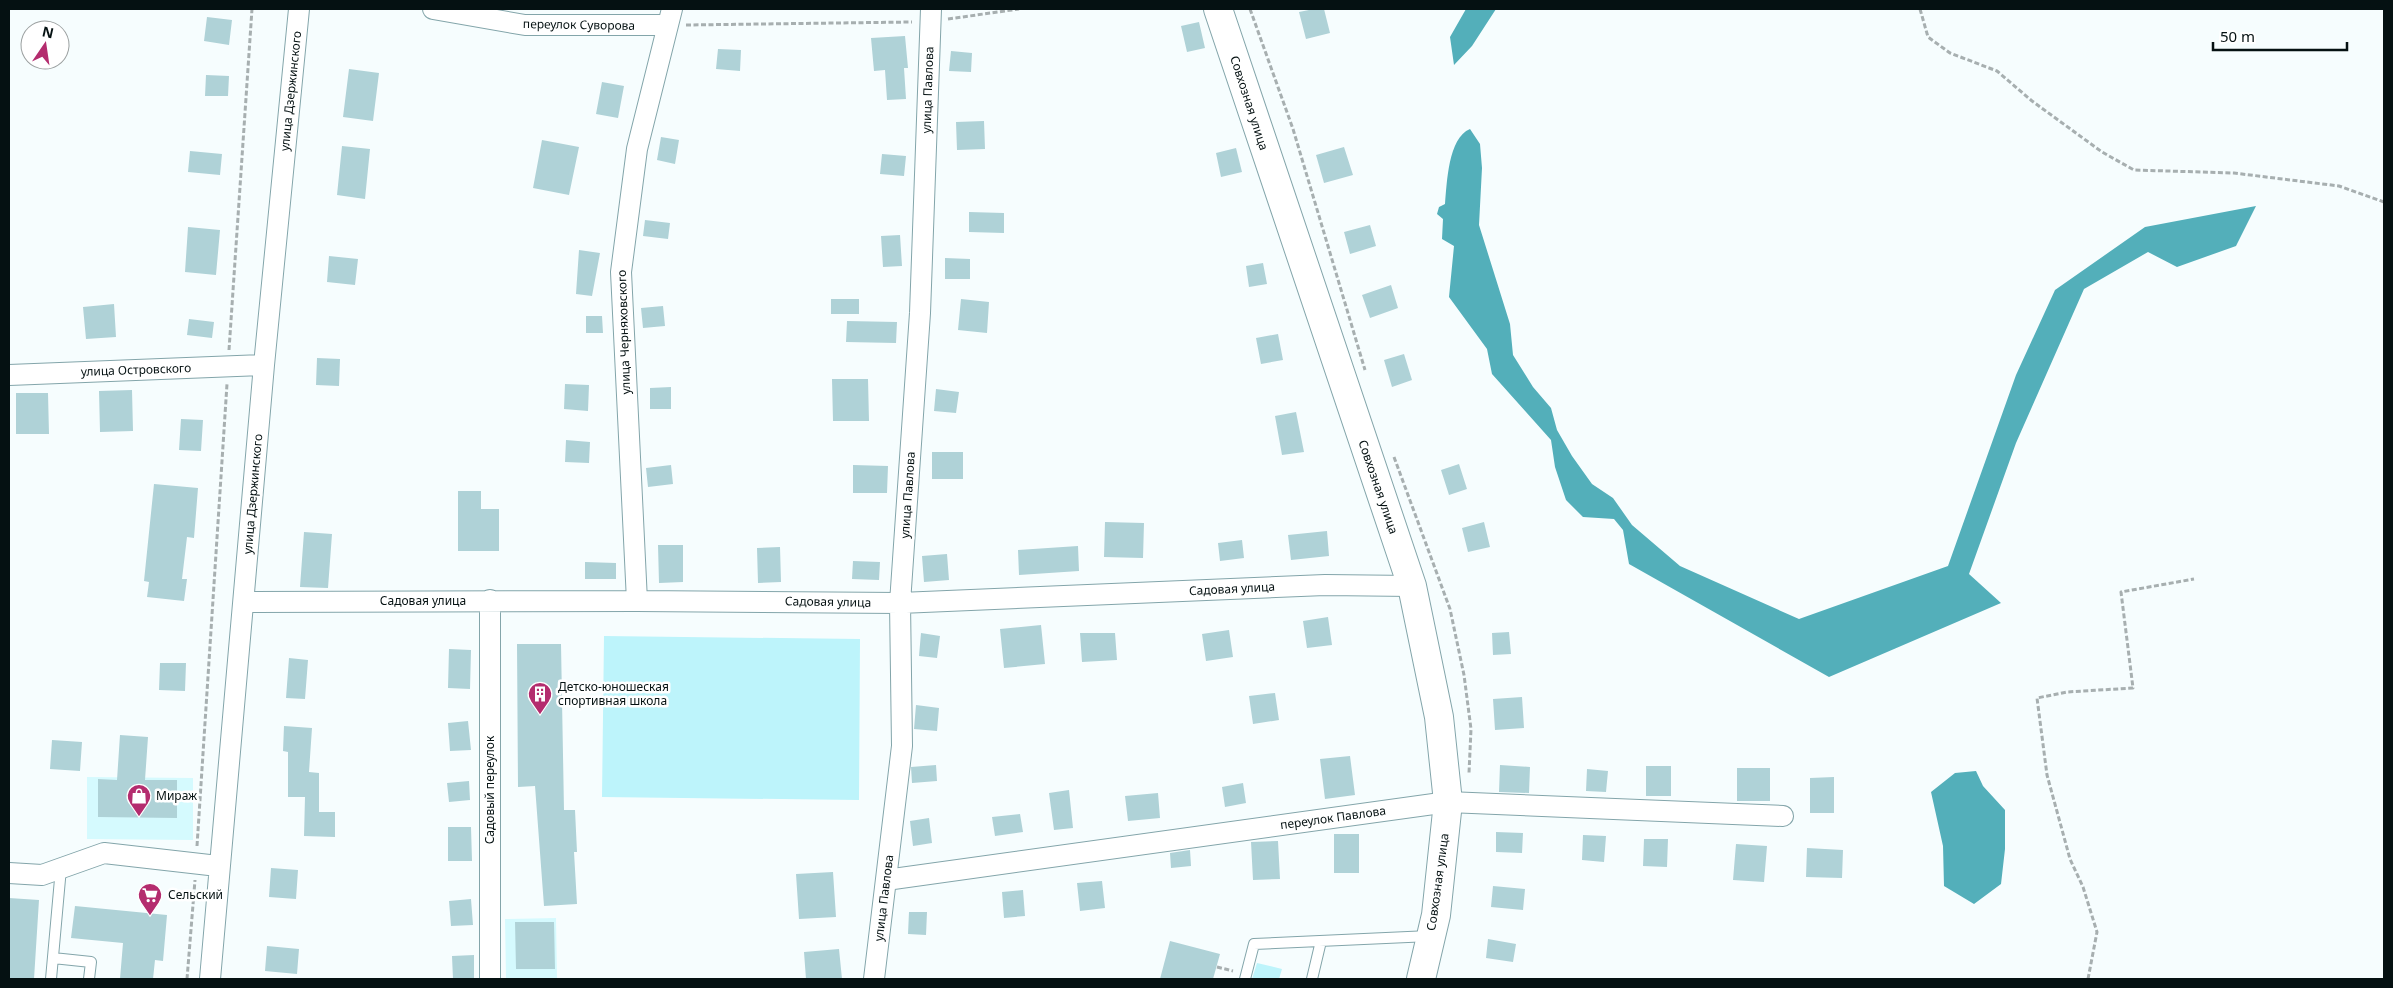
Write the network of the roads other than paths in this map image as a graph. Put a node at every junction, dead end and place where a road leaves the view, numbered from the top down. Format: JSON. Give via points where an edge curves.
{"nodes":[{"id":1,"x":299,"y":9,"type":"edge"},
{"id":2,"x":433,"y":9,"type":"edge"},
{"id":3,"x":1218,"y":9,"type":"edge"},
{"id":4,"x":931,"y":15,"type":"edge"},
{"id":5,"x":670,"y":17,"type":"edge"},
{"id":6,"x":264,"y":365,"type":"junction"},
{"id":7,"x":9,"y":375,"type":"edge"},
{"id":8,"x":1412,"y":586,"type":"junction"},
{"id":9,"x":490,"y":600,"type":"junction"},
{"id":10,"x":637,"y":600,"type":"junction"},
{"id":11,"x":244,"y":602,"type":"junction"},
{"id":12,"x":900,"y":603,"type":"junction"},
{"id":13,"x":1448,"y":802,"type":"junction"},
{"id":14,"x":1783,"y":816,"type":"dead end"},
{"id":15,"x":218,"y":866,"type":"junction"},
{"id":16,"x":61,"y":868,"type":"junction"},
{"id":17,"x":9,"y":874,"type":"edge"},
{"id":18,"x":886,"y":880,"type":"junction"},
{"id":19,"x":1431,"y":936,"type":"junction"},
{"id":20,"x":1321,"y":941,"type":"junction"},
{"id":21,"x":53,"y":958,"type":"junction"},
{"id":22,"x":51,"y":979,"type":"edge"},
{"id":23,"x":89,"y":979,"type":"edge"},
{"id":24,"x":210,"y":979,"type":"edge"},
{"id":25,"x":490,"y":979,"type":"edge"},
{"id":26,"x":874,"y":979,"type":"edge"},
{"id":27,"x":1245,"y":979,"type":"edge"},
{"id":28,"x":1312,"y":979,"type":"edge"},
{"id":29,"x":1420,"y":979,"type":"edge"}],
"edges":[{"from":1,"to":6,"type":"street","name":"улица Дзержинского"},
{"from":2,"to":5,"type":"street","name":"переулок Суворова","via":[[525,26]]},
{"from":3,"to":8,"type":"street","name":"Совхозная улица"},
{"from":4,"to":12,"type":"street","name":"улица Павлова","via":[[920,313]]},
{"from":5,"to":10,"type":"street","name":"улица Черняховского","via":[[637,149],[621,272]]},
{"from":6,"to":7,"type":"street","name":"улица Островского"},
{"from":6,"to":11,"type":"street","name":"улица Дзержинского"},
{"from":8,"to":12,"type":"street","name":"Садовая улица","via":[[1325,585]]},
{"from":8,"to":13,"type":"street","name":"Совхозная улица","via":[[1439,717]]},
{"from":9,"to":10,"type":"street","name":"Садовая улица"},
{"from":9,"to":11,"type":"street","name":"Садовая улица"},
{"from":9,"to":25,"type":"street","name":"Садовый переулок"},
{"from":10,"to":12,"type":"street","name":"Садовая улица"},
{"from":11,"to":15,"type":"street","name":"улица Дзержинского"},
{"from":12,"to":18,"type":"street","name":"улица Павлова","via":[[902,746]]},
{"from":13,"to":14,"type":"street","name":"переулок Павлова"},
{"from":13,"to":18,"type":"street","name":"переулок Павлова"},
{"from":13,"to":19,"type":"street","name":"Совхозная улица"},
{"from":15,"to":16,"type":"street","via":[[104,853]]},
{"from":15,"to":24,"type":"street","name":"улица Дзержинского"},
{"from":16,"to":17,"type":"street","via":[[42,875]]},
{"from":16,"to":21,"type":"lane"},
{"from":18,"to":26,"type":"street","name":"улица Павлова"},
{"from":19,"to":20,"type":"lane"},
{"from":19,"to":29,"type":"street","name":"Совхозная улица"},
{"from":20,"to":27,"type":"lane","via":[[1254,944]]},
{"from":20,"to":28,"type":"lane"},
{"from":21,"to":22,"type":"lane"},
{"from":21,"to":23,"type":"lane","via":[[91,962]]}]}
